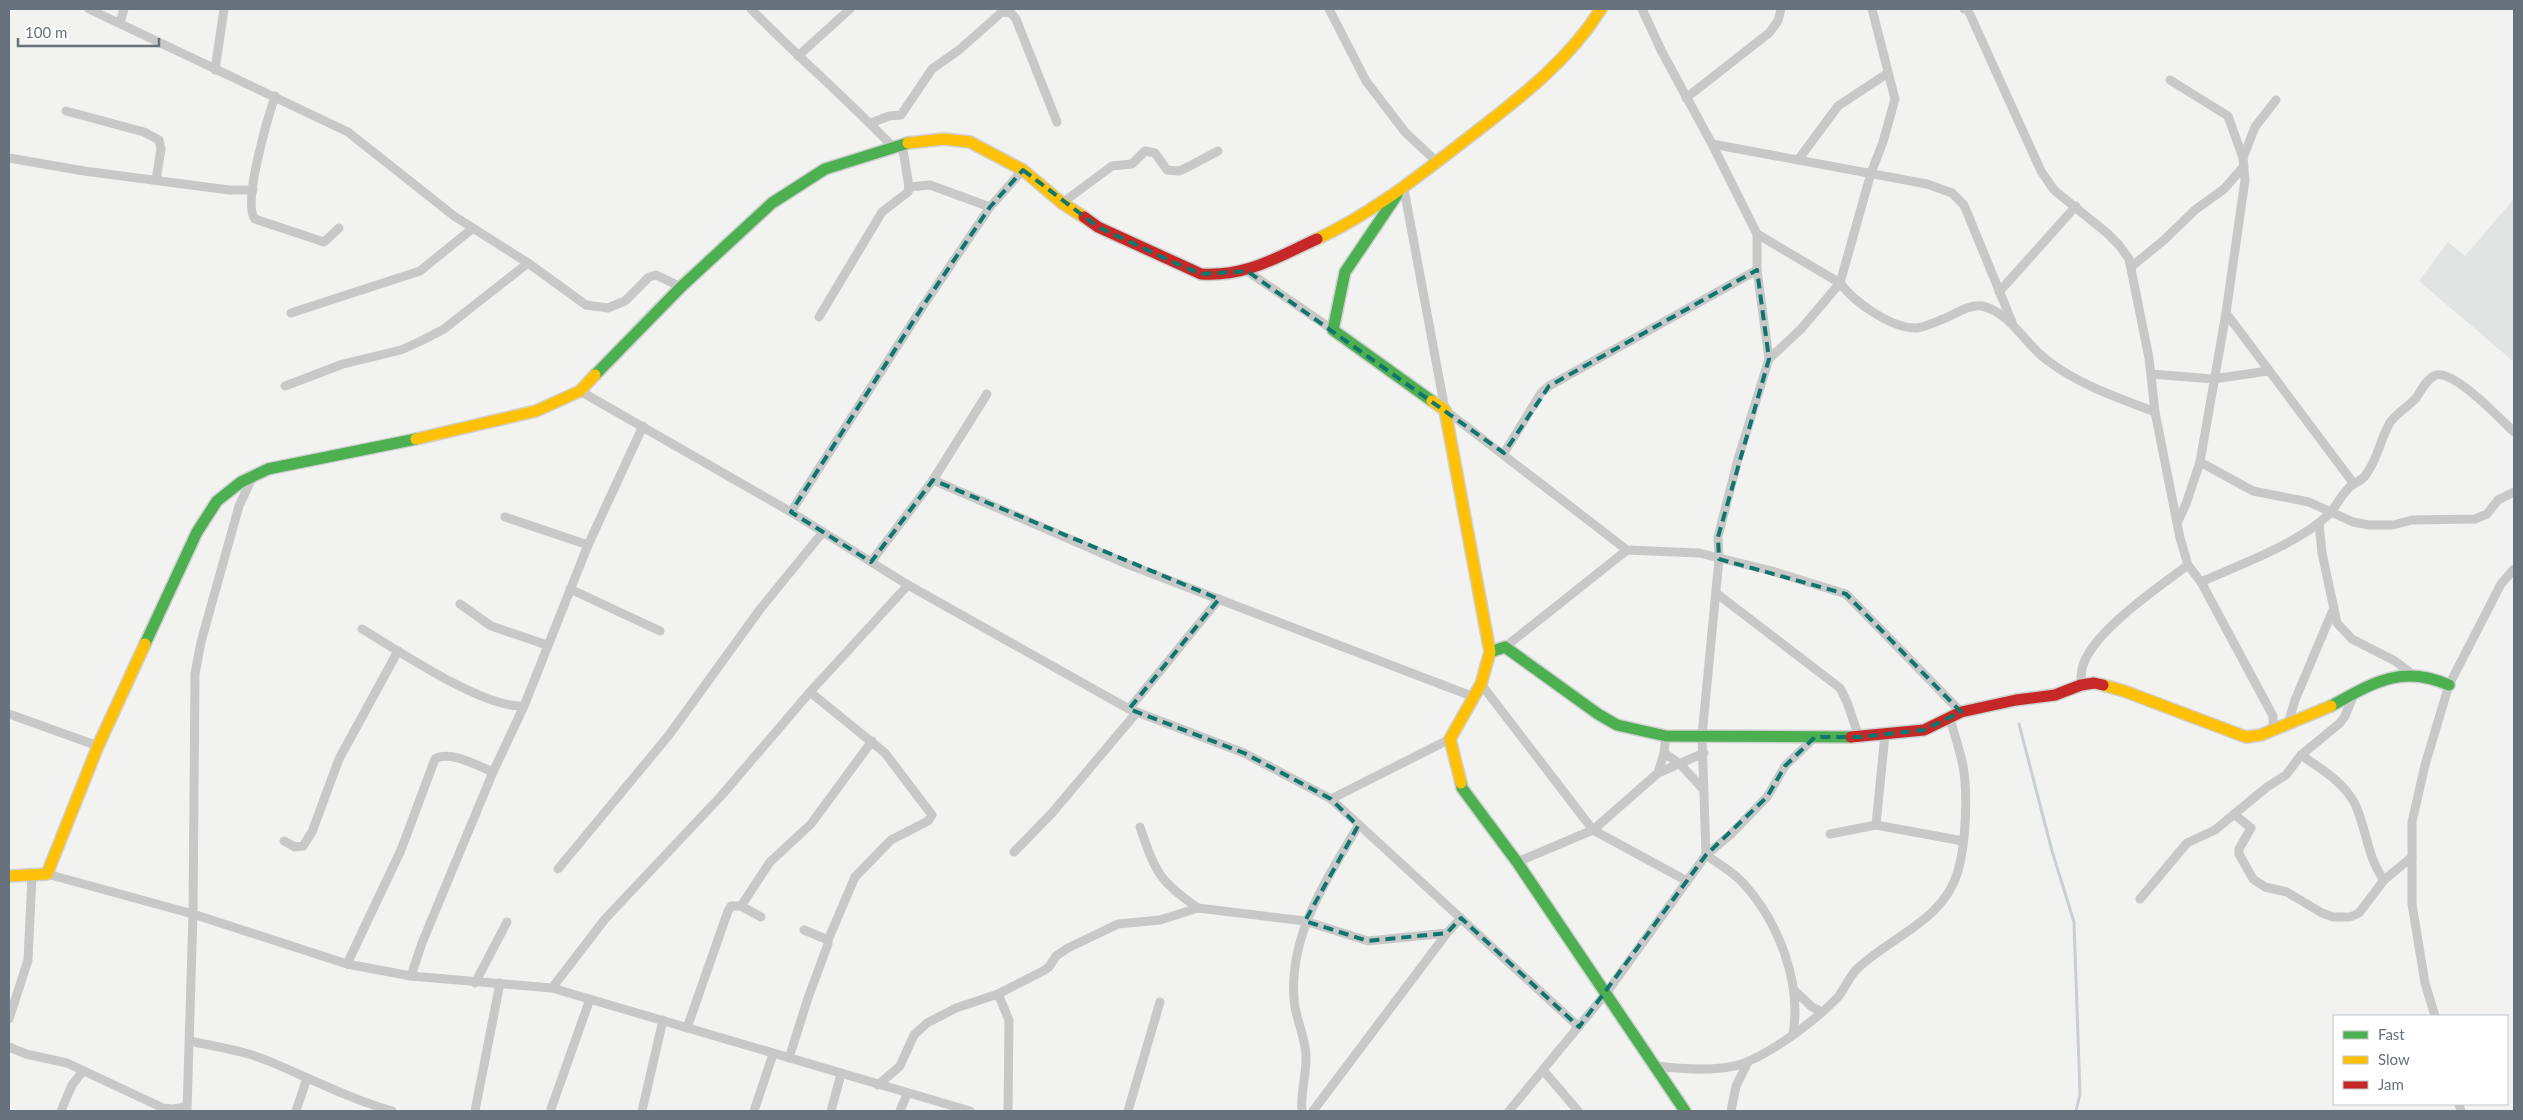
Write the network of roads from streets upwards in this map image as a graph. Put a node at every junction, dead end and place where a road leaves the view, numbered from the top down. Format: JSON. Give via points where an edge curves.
{"nodes":[{"id":1,"x":89,"y":9,"type":"edge"},
{"id":2,"x":124,"y":9,"type":"edge"},
{"id":3,"x":224,"y":9,"type":"edge"},
{"id":4,"x":751,"y":9,"type":"edge"},
{"id":5,"x":850,"y":9,"type":"edge"},
{"id":6,"x":1329,"y":9,"type":"edge"},
{"id":7,"x":1602,"y":9,"type":"edge"},
{"id":8,"x":1642,"y":9,"type":"edge"},
{"id":9,"x":1782,"y":9,"type":"edge"},
{"id":10,"x":1872,"y":9,"type":"edge"},
{"id":11,"x":1967,"y":9,"type":"edge"},
{"id":12,"x":120,"y":23,"type":"junction"},
{"id":13,"x":798,"y":56,"type":"junction"},
{"id":14,"x":215,"y":70,"type":"junction"},
{"id":15,"x":1888,"y":73,"type":"junction"},
{"id":16,"x":2170,"y":80,"type":"dead end"},
{"id":17,"x":275,"y":96,"type":"junction"},
{"id":18,"x":1686,"y":98,"type":"junction"},
{"id":19,"x":2276,"y":100,"type":"dead end"},
{"id":20,"x":66,"y":111,"type":"dead end"},
{"id":21,"x":1057,"y":122,"type":"dead end"},
{"id":22,"x":870,"y":123,"type":"junction"},
{"id":23,"x":1712,"y":144,"type":"junction"},
{"id":24,"x":898,"y":145,"type":"junction"},
{"id":25,"x":1218,"y":151,"type":"dead end"},
{"id":26,"x":9,"y":158,"type":"edge"},
{"id":27,"x":1798,"y":160,"type":"junction"},
{"id":28,"x":1437,"y":162,"type":"junction"},
{"id":29,"x":2244,"y":162,"type":"junction"},
{"id":30,"x":1023,"y":170,"type":"junction"},
{"id":31,"x":1871,"y":173,"type":"junction"},
{"id":32,"x":156,"y":180,"type":"junction"},
{"id":33,"x":910,"y":187,"type":"junction"},
{"id":34,"x":253,"y":190,"type":"junction"},
{"id":35,"x":1401,"y":191,"type":"junction"},
{"id":36,"x":1062,"y":203,"type":"junction"},
{"id":37,"x":2076,"y":206,"type":"junction"},
{"id":38,"x":990,"y":207,"type":"junction"},
{"id":39,"x":339,"y":228,"type":"dead end"},
{"id":40,"x":472,"y":228,"type":"junction"},
{"id":41,"x":1757,"y":234,"type":"junction"},
{"id":42,"x":528,"y":263,"type":"junction"},
{"id":43,"x":2130,"y":267,"type":"junction"},
{"id":44,"x":1757,"y":270,"type":"junction"},
{"id":45,"x":1248,"y":271,"type":"junction"},
{"id":46,"x":1840,"y":283,"type":"junction"},
{"id":47,"x":681,"y":287,"type":"junction"},
{"id":48,"x":1999,"y":292,"type":"junction"},
{"id":49,"x":291,"y":313,"type":"dead end"},
{"id":50,"x":2226,"y":313,"type":"junction"},
{"id":51,"x":819,"y":317,"type":"dead end"},
{"id":52,"x":2014,"y":325,"type":"junction"},
{"id":53,"x":1333,"y":330,"type":"junction"},
{"id":54,"x":1769,"y":358,"type":"junction"},
{"id":55,"x":2268,"y":371,"type":"junction"},
{"id":56,"x":2151,"y":374,"type":"junction"},
{"id":57,"x":2213,"y":378,"type":"junction"},
{"id":58,"x":285,"y":386,"type":"dead end"},
{"id":59,"x":580,"y":391,"type":"junction"},
{"id":60,"x":988,"y":394,"type":"dead end"},
{"id":61,"x":1445,"y":410,"type":"junction"},
{"id":62,"x":2155,"y":412,"type":"junction"},
{"id":63,"x":643,"y":426,"type":"junction"},
{"id":64,"x":2514,"y":432,"type":"edge"},
{"id":65,"x":1504,"y":453,"type":"junction"},
{"id":66,"x":2200,"y":462,"type":"junction"},
{"id":67,"x":253,"y":476,"type":"junction"},
{"id":68,"x":933,"y":480,"type":"junction"},
{"id":69,"x":2354,"y":484,"type":"junction"},
{"id":70,"x":2514,"y":492,"type":"edge"},
{"id":71,"x":791,"y":512,"type":"junction"},
{"id":72,"x":2330,"y":513,"type":"junction"},
{"id":73,"x":505,"y":517,"type":"dead end"},
{"id":74,"x":2178,"y":521,"type":"junction"},
{"id":75,"x":2319,"y":523,"type":"junction"},
{"id":76,"x":823,"y":532,"type":"junction"},
{"id":77,"x":588,"y":545,"type":"junction"},
{"id":78,"x":1627,"y":550,"type":"junction"},
{"id":79,"x":1720,"y":559,"type":"junction"},
{"id":80,"x":871,"y":562,"type":"junction"},
{"id":81,"x":2188,"y":565,"type":"junction"},
{"id":82,"x":2514,"y":569,"type":"edge"},
{"id":83,"x":2201,"y":582,"type":"junction"},
{"id":84,"x":908,"y":585,"type":"junction"},
{"id":85,"x":570,"y":589,"type":"junction"},
{"id":86,"x":1716,"y":593,"type":"junction"},
{"id":87,"x":1219,"y":600,"type":"junction"},
{"id":88,"x":460,"y":604,"type":"dead end"},
{"id":89,"x":2333,"y":610,"type":"junction"},
{"id":90,"x":362,"y":629,"type":"dead end"},
{"id":91,"x":660,"y":631,"type":"dead end"},
{"id":92,"x":547,"y":645,"type":"junction"},
{"id":93,"x":1505,"y":647,"type":"junction"},
{"id":94,"x":398,"y":651,"type":"junction"},
{"id":95,"x":1490,"y":652,"type":"junction"},
{"id":96,"x":2411,"y":673,"type":"junction"},
{"id":97,"x":1481,"y":684,"type":"junction"},
{"id":98,"x":2081,"y":684,"type":"junction"},
{"id":99,"x":2450,"y":685,"type":"junction"},
{"id":100,"x":810,"y":692,"type":"junction"},
{"id":101,"x":2354,"y":694,"type":"junction"},
{"id":102,"x":1474,"y":697,"type":"junction"},
{"id":103,"x":524,"y":706,"type":"junction"},
{"id":104,"x":1133,"y":710,"type":"junction"},
{"id":105,"x":1961,"y":712,"type":"junction"},
{"id":106,"x":9,"y":714,"type":"edge"},
{"id":107,"x":1950,"y":718,"type":"junction"},
{"id":108,"x":2288,"y":724,"type":"junction"},
{"id":109,"x":2273,"y":729,"type":"junction"},
{"id":110,"x":1885,"y":734,"type":"junction"},
{"id":111,"x":1666,"y":736,"type":"junction"},
{"id":112,"x":1702,"y":736,"type":"junction"},
{"id":113,"x":1815,"y":737,"type":"junction"},
{"id":114,"x":1859,"y":737,"type":"junction"},
{"id":115,"x":1450,"y":739,"type":"junction"},
{"id":116,"x":872,"y":741,"type":"junction"},
{"id":117,"x":98,"y":746,"type":"junction"},
{"id":118,"x":1664,"y":753,"type":"junction"},
{"id":119,"x":1704,"y":753,"type":"junction"},
{"id":120,"x":2301,"y":756,"type":"junction"},
{"id":121,"x":1680,"y":764,"type":"junction"},
{"id":122,"x":493,"y":772,"type":"junction"},
{"id":123,"x":1658,"y":773,"type":"junction"},
{"id":124,"x":1702,"y":788,"type":"junction"},
{"id":125,"x":1330,"y":799,"type":"junction"},
{"id":126,"x":2234,"y":814,"type":"junction"},
{"id":127,"x":1876,"y":825,"type":"junction"},
{"id":128,"x":1358,"y":826,"type":"junction"},
{"id":129,"x":1140,"y":827,"type":"dead end"},
{"id":130,"x":1593,"y":830,"type":"junction"},
{"id":131,"x":1830,"y":834,"type":"dead end"},
{"id":132,"x":284,"y":841,"type":"dead end"},
{"id":133,"x":1963,"y":841,"type":"junction"},
{"id":134,"x":1014,"y":852,"type":"dead end"},
{"id":135,"x":1706,"y":855,"type":"junction"},
{"id":136,"x":2412,"y":857,"type":"junction"},
{"id":137,"x":1517,"y":862,"type":"junction"},
{"id":138,"x":558,"y":869,"type":"dead end"},
{"id":139,"x":47,"y":874,"type":"junction"},
{"id":140,"x":9,"y":876,"type":"edge"},
{"id":141,"x":32,"y":876,"type":"junction"},
{"id":142,"x":2384,"y":880,"type":"junction"},
{"id":143,"x":1687,"y":881,"type":"junction"},
{"id":144,"x":2140,"y":899,"type":"dead end"},
{"id":145,"x":742,"y":906,"type":"junction"},
{"id":146,"x":1198,"y":908,"type":"junction"},
{"id":147,"x":193,"y":914,"type":"junction"},
{"id":148,"x":761,"y":916,"type":"dead end"},
{"id":149,"x":1461,"y":918,"type":"junction"},
{"id":150,"x":1305,"y":921,"type":"junction"},
{"id":151,"x":507,"y":922,"type":"dead end"},
{"id":152,"x":804,"y":930,"type":"dead end"},
{"id":153,"x":1447,"y":932,"type":"junction"},
{"id":154,"x":828,"y":940,"type":"junction"},
{"id":155,"x":347,"y":964,"type":"junction"},
{"id":156,"x":411,"y":976,"type":"junction"},
{"id":157,"x":475,"y":983,"type":"junction"},
{"id":158,"x":500,"y":983,"type":"junction"},
{"id":159,"x":552,"y":988,"type":"junction"},
{"id":160,"x":1794,"y":990,"type":"junction"},
{"id":161,"x":1606,"y":992,"type":"junction"},
{"id":162,"x":998,"y":994,"type":"junction"},
{"id":163,"x":590,"y":999,"type":"junction"},
{"id":164,"x":1160,"y":1002,"type":"dead end"},
{"id":165,"x":1822,"y":1012,"type":"junction"},
{"id":166,"x":2435,"y":1015,"type":"edge"},
{"id":167,"x":9,"y":1019,"type":"edge"},
{"id":168,"x":663,"y":1020,"type":"junction"},
{"id":169,"x":1579,"y":1026,"type":"junction"},
{"id":170,"x":687,"y":1028,"type":"junction"},
{"id":171,"x":1792,"y":1034,"type":"junction"},
{"id":172,"x":190,"y":1041,"type":"junction"},
{"id":173,"x":9,"y":1047,"type":"edge"},
{"id":174,"x":773,"y":1054,"type":"junction"},
{"id":175,"x":789,"y":1058,"type":"junction"},
{"id":176,"x":1748,"y":1062,"type":"junction"},
{"id":177,"x":1656,"y":1066,"type":"junction"},
{"id":178,"x":1543,"y":1070,"type":"junction"},
{"id":179,"x":83,"y":1071,"type":"junction"},
{"id":180,"x":841,"y":1074,"type":"junction"},
{"id":181,"x":306,"y":1078,"type":"junction"},
{"id":182,"x":878,"y":1085,"type":"junction"},
{"id":183,"x":906,"y":1094,"type":"junction"},
{"id":184,"x":361,"y":1107,"type":"edge"},
{"id":185,"x":186,"y":1109,"type":"edge"},
{"id":186,"x":552,"y":1109,"type":"dead end"},
{"id":187,"x":61,"y":1111,"type":"edge"},
{"id":188,"x":296,"y":1111,"type":"edge"},
{"id":189,"x":392,"y":1111,"type":"edge"},
{"id":190,"x":475,"y":1111,"type":"edge"},
{"id":191,"x":642,"y":1111,"type":"edge"},
{"id":192,"x":754,"y":1111,"type":"edge"},
{"id":193,"x":831,"y":1111,"type":"edge"},
{"id":194,"x":900,"y":1111,"type":"edge"},
{"id":195,"x":970,"y":1111,"type":"edge"},
{"id":196,"x":1008,"y":1111,"type":"edge"},
{"id":197,"x":1128,"y":1111,"type":"edge"},
{"id":198,"x":1302,"y":1111,"type":"edge"},
{"id":199,"x":1313,"y":1111,"type":"edge"},
{"id":200,"x":1509,"y":1111,"type":"edge"},
{"id":201,"x":1578,"y":1111,"type":"edge"},
{"id":202,"x":1685,"y":1111,"type":"edge"},
{"id":203,"x":1731,"y":1111,"type":"edge"}],
"edges":[{"from":1,"to":12,"type":"street"},
{"from":2,"to":12,"type":"street"},
{"from":3,"to":14,"type":"street"},
{"from":4,"to":13,"type":"street"},
{"from":5,"to":13,"type":"street"},
{"from":6,"to":28,"type":"street","via":[[1366,81],[1405,132]]},
{"from":7,"to":28,"type":"street","via":[[1565,56],[1528,91]]},
{"from":8,"to":18,"type":"street"},
{"from":9,"to":18,"type":"street","via":[[1768,33]]},
{"from":10,"to":15,"type":"street"},
{"from":11,"to":37,"type":"street","via":[[2041,171],[2054,190]]},
{"from":12,"to":14,"type":"street"},
{"from":13,"to":22,"type":"street"},
{"from":14,"to":17,"type":"street"},
{"from":15,"to":27,"type":"street","via":[[1838,106]]},
{"from":15,"to":31,"type":"street","via":[[1894,99]]},
{"from":16,"to":29,"type":"street","via":[[2228,116]]},
{"from":17,"to":34,"type":"street","via":[[259,147]]},
{"from":17,"to":40,"type":"street","via":[[348,132]]},
{"from":18,"to":23,"type":"street"},
{"from":19,"to":29,"type":"street","via":[[2255,127]]},
{"from":20,"to":32,"type":"street","via":[[144,132],[159,140],[161,149]]},
{"from":21,"to":22,"type":"street","via":[[1016,19],[1011,13],[1002,12],[932,70],[901,115]]},
{"from":22,"to":24,"type":"street"},
{"from":23,"to":27,"type":"street"},
{"from":23,"to":41,"type":"street"},
{"from":24,"to":30,"type":"street","via":[[944,139],[970,142]]},
{"from":24,"to":33,"type":"street"},
{"from":24,"to":47,"type":"street","via":[[825,169],[798,184],[772,203]]},
{"from":25,"to":36,"type":"street","via":[[1179,171],[1167,170],[1155,153],[1146,151],[1132,164],[1112,166]]},
{"from":26,"to":32,"type":"street"},
{"from":27,"to":31,"type":"street"},
{"from":28,"to":35,"type":"street"},
{"from":29,"to":43,"type":"street","via":[[2224,189],[2194,210]]},
{"from":29,"to":50,"type":"street","via":[[2245,180]]},
{"from":30,"to":36,"type":"street"},
{"from":30,"to":38,"type":"street"},
{"from":31,"to":46,"type":"street"},
{"from":31,"to":48,"type":"street","via":[[1927,184],[1952,193],[1964,205]]},
{"from":32,"to":34,"type":"street"},
{"from":33,"to":38,"type":"street","via":[[930,185]]},
{"from":33,"to":51,"type":"street","via":[[882,212]]},
{"from":34,"to":39,"type":"street","via":[[253,216],[256,219],[324,242]]},
{"from":35,"to":45,"type":"street","via":[[1323,236]]},
{"from":35,"to":53,"type":"street","via":[[1345,272]]},
{"from":35,"to":61,"type":"street"},
{"from":36,"to":45,"type":"street","via":[[1098,227],[1201,274]]},
{"from":37,"to":43,"type":"street","via":[[2119,245]]},
{"from":37,"to":48,"type":"street"},
{"from":38,"to":71,"type":"street","via":[[922,306]]},
{"from":40,"to":42,"type":"street"},
{"from":40,"to":49,"type":"street","via":[[420,271]]},
{"from":41,"to":44,"type":"street"},
{"from":41,"to":46,"type":"street"},
{"from":42,"to":47,"type":"street","via":[[586,305],[596,307],[608,308],[625,300],[649,277],[656,276]]},
{"from":42,"to":58,"type":"street","via":[[444,329],[421,341],[401,350],[343,364]]},
{"from":43,"to":56,"type":"street"},
{"from":44,"to":54,"type":"street"},
{"from":44,"to":65,"type":"street","via":[[1549,386],[1541,393]]},
{"from":45,"to":53,"type":"street"},
{"from":46,"to":52,"type":"street","via":[[1849,295],[1897,323],[1918,328],[1980,306],[1996,311]]},
{"from":46,"to":54,"type":"street","via":[[1801,329]]},
{"from":47,"to":59,"type":"street"},
{"from":48,"to":52,"type":"street"},
{"from":50,"to":55,"type":"street"},
{"from":50,"to":57,"type":"street"},
{"from":52,"to":62,"type":"street","via":[[2047,361],[2083,383]]},
{"from":53,"to":61,"type":"street"},
{"from":54,"to":79,"type":"street","via":[[1718,537]]},
{"from":55,"to":57,"type":"street"},
{"from":55,"to":69,"type":"street"},
{"from":56,"to":57,"type":"street"},
{"from":56,"to":62,"type":"street"},
{"from":57,"to":66,"type":"street"},
{"from":59,"to":63,"type":"street"},
{"from":59,"to":67,"type":"street","via":[[536,411],[268,469]]},
{"from":60,"to":68,"type":"street"},
{"from":61,"to":65,"type":"street"},
{"from":61,"to":95,"type":"street"},
{"from":62,"to":74,"type":"street"},
{"from":63,"to":71,"type":"street"},
{"from":63,"to":77,"type":"street"},
{"from":64,"to":69,"type":"street","via":[[2461,385],[2446,376],[2436,375],[2391,422],[2365,476]]},
{"from":65,"to":78,"type":"street"},
{"from":66,"to":72,"type":"street","via":[[2253,490],[2309,502]]},
{"from":66,"to":74,"type":"street"},
{"from":67,"to":117,"type":"street","via":[[217,501],[197,532]]},
{"from":67,"to":147,"type":"street","via":[[239,506],[195,674]]},
{"from":68,"to":80,"type":"street"},
{"from":68,"to":87,"type":"street"},
{"from":69,"to":72,"type":"street"},
{"from":70,"to":72,"type":"street","via":[[2498,500],[2487,514],[2475,519],[2412,520],[2393,525],[2369,525]]},
{"from":71,"to":76,"type":"street"},
{"from":72,"to":75,"type":"street"},
{"from":73,"to":77,"type":"street"},
{"from":74,"to":81,"type":"street"},
{"from":75,"to":83,"type":"street"},
{"from":75,"to":89,"type":"street"},
{"from":76,"to":80,"type":"street"},
{"from":76,"to":138,"type":"street","via":[[761,608],[669,735]]},
{"from":77,"to":85,"type":"street"},
{"from":78,"to":79,"type":"street","via":[[1691,552]]},
{"from":78,"to":93,"type":"street"},
{"from":79,"to":86,"type":"street"},
{"from":79,"to":105,"type":"street","via":[[1772,570],[1846,594]]},
{"from":80,"to":84,"type":"street"},
{"from":81,"to":83,"type":"street"},
{"from":81,"to":98,"type":"street","via":[[2116,621],[2086,656]]},
{"from":82,"to":99,"type":"street","via":[[2501,584]]},
{"from":83,"to":109,"type":"street","via":[[2273,716]]},
{"from":84,"to":100,"type":"street"},
{"from":84,"to":104,"type":"street"},
{"from":85,"to":91,"type":"street"},
{"from":85,"to":92,"type":"street"},
{"from":86,"to":112,"type":"street"},
{"from":86,"to":114,"type":"street","via":[[1840,688]]},
{"from":87,"to":102,"type":"street"},
{"from":87,"to":104,"type":"street"},
{"from":88,"to":92,"type":"street","via":[[491,626]]},
{"from":89,"to":96,"type":"street","via":[[2337,623],[2352,639]]},
{"from":89,"to":108,"type":"street","via":[[2294,700]]},
{"from":90,"to":94,"type":"street"},
{"from":92,"to":103,"type":"street"},
{"from":93,"to":95,"type":"street"},
{"from":93,"to":111,"type":"street","via":[[1611,721],[1638,731]]},
{"from":94,"to":103,"type":"street","via":[[482,698],[507,706]]},
{"from":94,"to":132,"type":"street","via":[[339,758],[312,832],[303,846],[295,847]]},
{"from":95,"to":97,"type":"street"},
{"from":96,"to":99,"type":"street"},
{"from":96,"to":101,"type":"street","via":[[2399,674]]},
{"from":97,"to":102,"type":"street"},
{"from":97,"to":130,"type":"street"},
{"from":98,"to":105,"type":"street","via":[[2055,695]]},
{"from":98,"to":109,"type":"street","via":[[2107,686],[2246,736],[2263,737]]},
{"from":99,"to":136,"type":"street","via":[[2425,764],[2412,822]]},
{"from":100,"to":116,"type":"street"},
{"from":100,"to":159,"type":"street","via":[[721,796],[605,919]]},
{"from":101,"to":108,"type":"street"},
{"from":101,"to":120,"type":"street","via":[[2346,716]]},
{"from":102,"to":115,"type":"street"},
{"from":103,"to":122,"type":"street"},
{"from":104,"to":125,"type":"street","via":[[1244,753]]},
{"from":104,"to":134,"type":"street","via":[[1052,813]]},
{"from":105,"to":107,"type":"street"},
{"from":106,"to":117,"type":"street"},
{"from":107,"to":110,"type":"street","via":[[1924,730]]},
{"from":107,"to":133,"type":"street","via":[[1963,766]]},
{"from":108,"to":109,"type":"street"},
{"from":110,"to":114,"type":"street"},
{"from":110,"to":127,"type":"street"},
{"from":111,"to":112,"type":"street"},
{"from":111,"to":118,"type":"street"},
{"from":112,"to":113,"type":"street"},
{"from":112,"to":119,"type":"street"},
{"from":113,"to":114,"type":"street"},
{"from":113,"to":135,"type":"street","via":[[1785,766],[1767,797]]},
{"from":115,"to":125,"type":"street"},
{"from":115,"to":137,"type":"street","via":[[1462,788]]},
{"from":116,"to":145,"type":"street","via":[[811,824],[770,862]]},
{"from":116,"to":154,"type":"street","via":[[916,792],[932,819],[891,840],[855,877]]},
{"from":117,"to":139,"type":"street"},
{"from":118,"to":121,"type":"street"},
{"from":118,"to":123,"type":"street"},
{"from":119,"to":121,"type":"street"},
{"from":119,"to":124,"type":"street"},
{"from":120,"to":126,"type":"street","via":[[2286,775]]},
{"from":120,"to":142,"type":"street","via":[[2336,779],[2355,804],[2373,864]]},
{"from":121,"to":123,"type":"street"},
{"from":121,"to":124,"type":"street"},
{"from":122,"to":155,"type":"street","via":[[450,756],[435,759],[401,850]]},
{"from":122,"to":156,"type":"street"},
{"from":123,"to":130,"type":"street"},
{"from":124,"to":135,"type":"street"},
{"from":125,"to":128,"type":"street"},
{"from":126,"to":142,"type":"street","via":[[2251,828],[2239,854],[2253,879],[2266,887],[2300,898],[2322,913],[2340,918],[2359,913]]},
{"from":126,"to":144,"type":"street","via":[[2215,830],[2180,849],[2169,868]]},
{"from":127,"to":131,"type":"street"},
{"from":127,"to":133,"type":"street"},
{"from":128,"to":149,"type":"street"},
{"from":128,"to":150,"type":"street"},
{"from":129,"to":146,"type":"street","via":[[1160,877]]},
{"from":130,"to":137,"type":"street"},
{"from":130,"to":143,"type":"street"},
{"from":133,"to":165,"type":"street","via":[[1958,872],[1936,908],[1925,920],[1856,970],[1839,996]]},
{"from":135,"to":143,"type":"street"},
{"from":135,"to":160,"type":"street","via":[[1743,883],[1772,925],[1782,946]]},
{"from":136,"to":142,"type":"street"},
{"from":136,"to":166,"type":"street","via":[[2412,904],[2425,983]]},
{"from":137,"to":161,"type":"street"},
{"from":139,"to":141,"type":"street"},
{"from":139,"to":147,"type":"street"},
{"from":140,"to":141,"type":"street"},
{"from":141,"to":167,"type":"street","via":[[28,960]]},
{"from":143,"to":161,"type":"street"},
{"from":145,"to":148,"type":"street"},
{"from":145,"to":170,"type":"street","via":[[732,906],[728,911]]},
{"from":146,"to":150,"type":"street"},
{"from":146,"to":162,"type":"street","via":[[1160,920],[1118,924],[1094,934],[1056,956],[1049,967]]},
{"from":147,"to":155,"type":"street"},
{"from":147,"to":172,"type":"street"},
{"from":149,"to":153,"type":"street"},
{"from":149,"to":169,"type":"street"},
{"from":150,"to":153,"type":"street","via":[[1368,941]]},
{"from":150,"to":198,"type":"street","via":[[1294,975],[1294,1000],[1305,1042],[1307,1067],[1300,1100]]},
{"from":151,"to":157,"type":"street"},
{"from":152,"to":154,"type":"street"},
{"from":153,"to":199,"type":"street"},
{"from":154,"to":175,"type":"street"},
{"from":155,"to":156,"type":"street"},
{"from":156,"to":157,"type":"street"},
{"from":157,"to":158,"type":"street"},
{"from":158,"to":159,"type":"street"},
{"from":158,"to":190,"type":"street"},
{"from":159,"to":163,"type":"street"},
{"from":160,"to":165,"type":"street","via":[[1812,1008]]},
{"from":160,"to":171,"type":"street"},
{"from":161,"to":169,"type":"street"},
{"from":161,"to":177,"type":"street"},
{"from":162,"to":182,"type":"street","via":[[956,1008],[927,1023],[914,1035],[900,1066]]},
{"from":162,"to":196,"type":"street","via":[[1009,1020]]},
{"from":163,"to":168,"type":"street"},
{"from":163,"to":186,"type":"street"},
{"from":164,"to":197,"type":"street"},
{"from":165,"to":171,"type":"street"},
{"from":168,"to":170,"type":"street"},
{"from":168,"to":191,"type":"street"},
{"from":169,"to":178,"type":"street"},
{"from":170,"to":174,"type":"street"},
{"from":171,"to":176,"type":"street"},
{"from":172,"to":181,"type":"street","via":[[243,1052]]},
{"from":172,"to":185,"type":"street"},
{"from":173,"to":179,"type":"street","via":[[67,1063]]},
{"from":174,"to":175,"type":"street"},
{"from":174,"to":192,"type":"street"},
{"from":175,"to":180,"type":"street"},
{"from":176,"to":177,"type":"street","via":[[1706,1068]]},
{"from":176,"to":203,"type":"street","via":[[1736,1086]]},
{"from":177,"to":202,"type":"street"},
{"from":178,"to":200,"type":"street"},
{"from":178,"to":201,"type":"street"},
{"from":179,"to":185,"type":"street","via":[[164,1108]]},
{"from":179,"to":187,"type":"street","via":[[75,1080]]},
{"from":180,"to":182,"type":"street"},
{"from":180,"to":193,"type":"street"},
{"from":181,"to":184,"type":"street"},
{"from":181,"to":188,"type":"street"},
{"from":182,"to":183,"type":"street"},
{"from":183,"to":194,"type":"street"},
{"from":183,"to":195,"type":"street"},
{"from":184,"to":189,"type":"street"}]}
